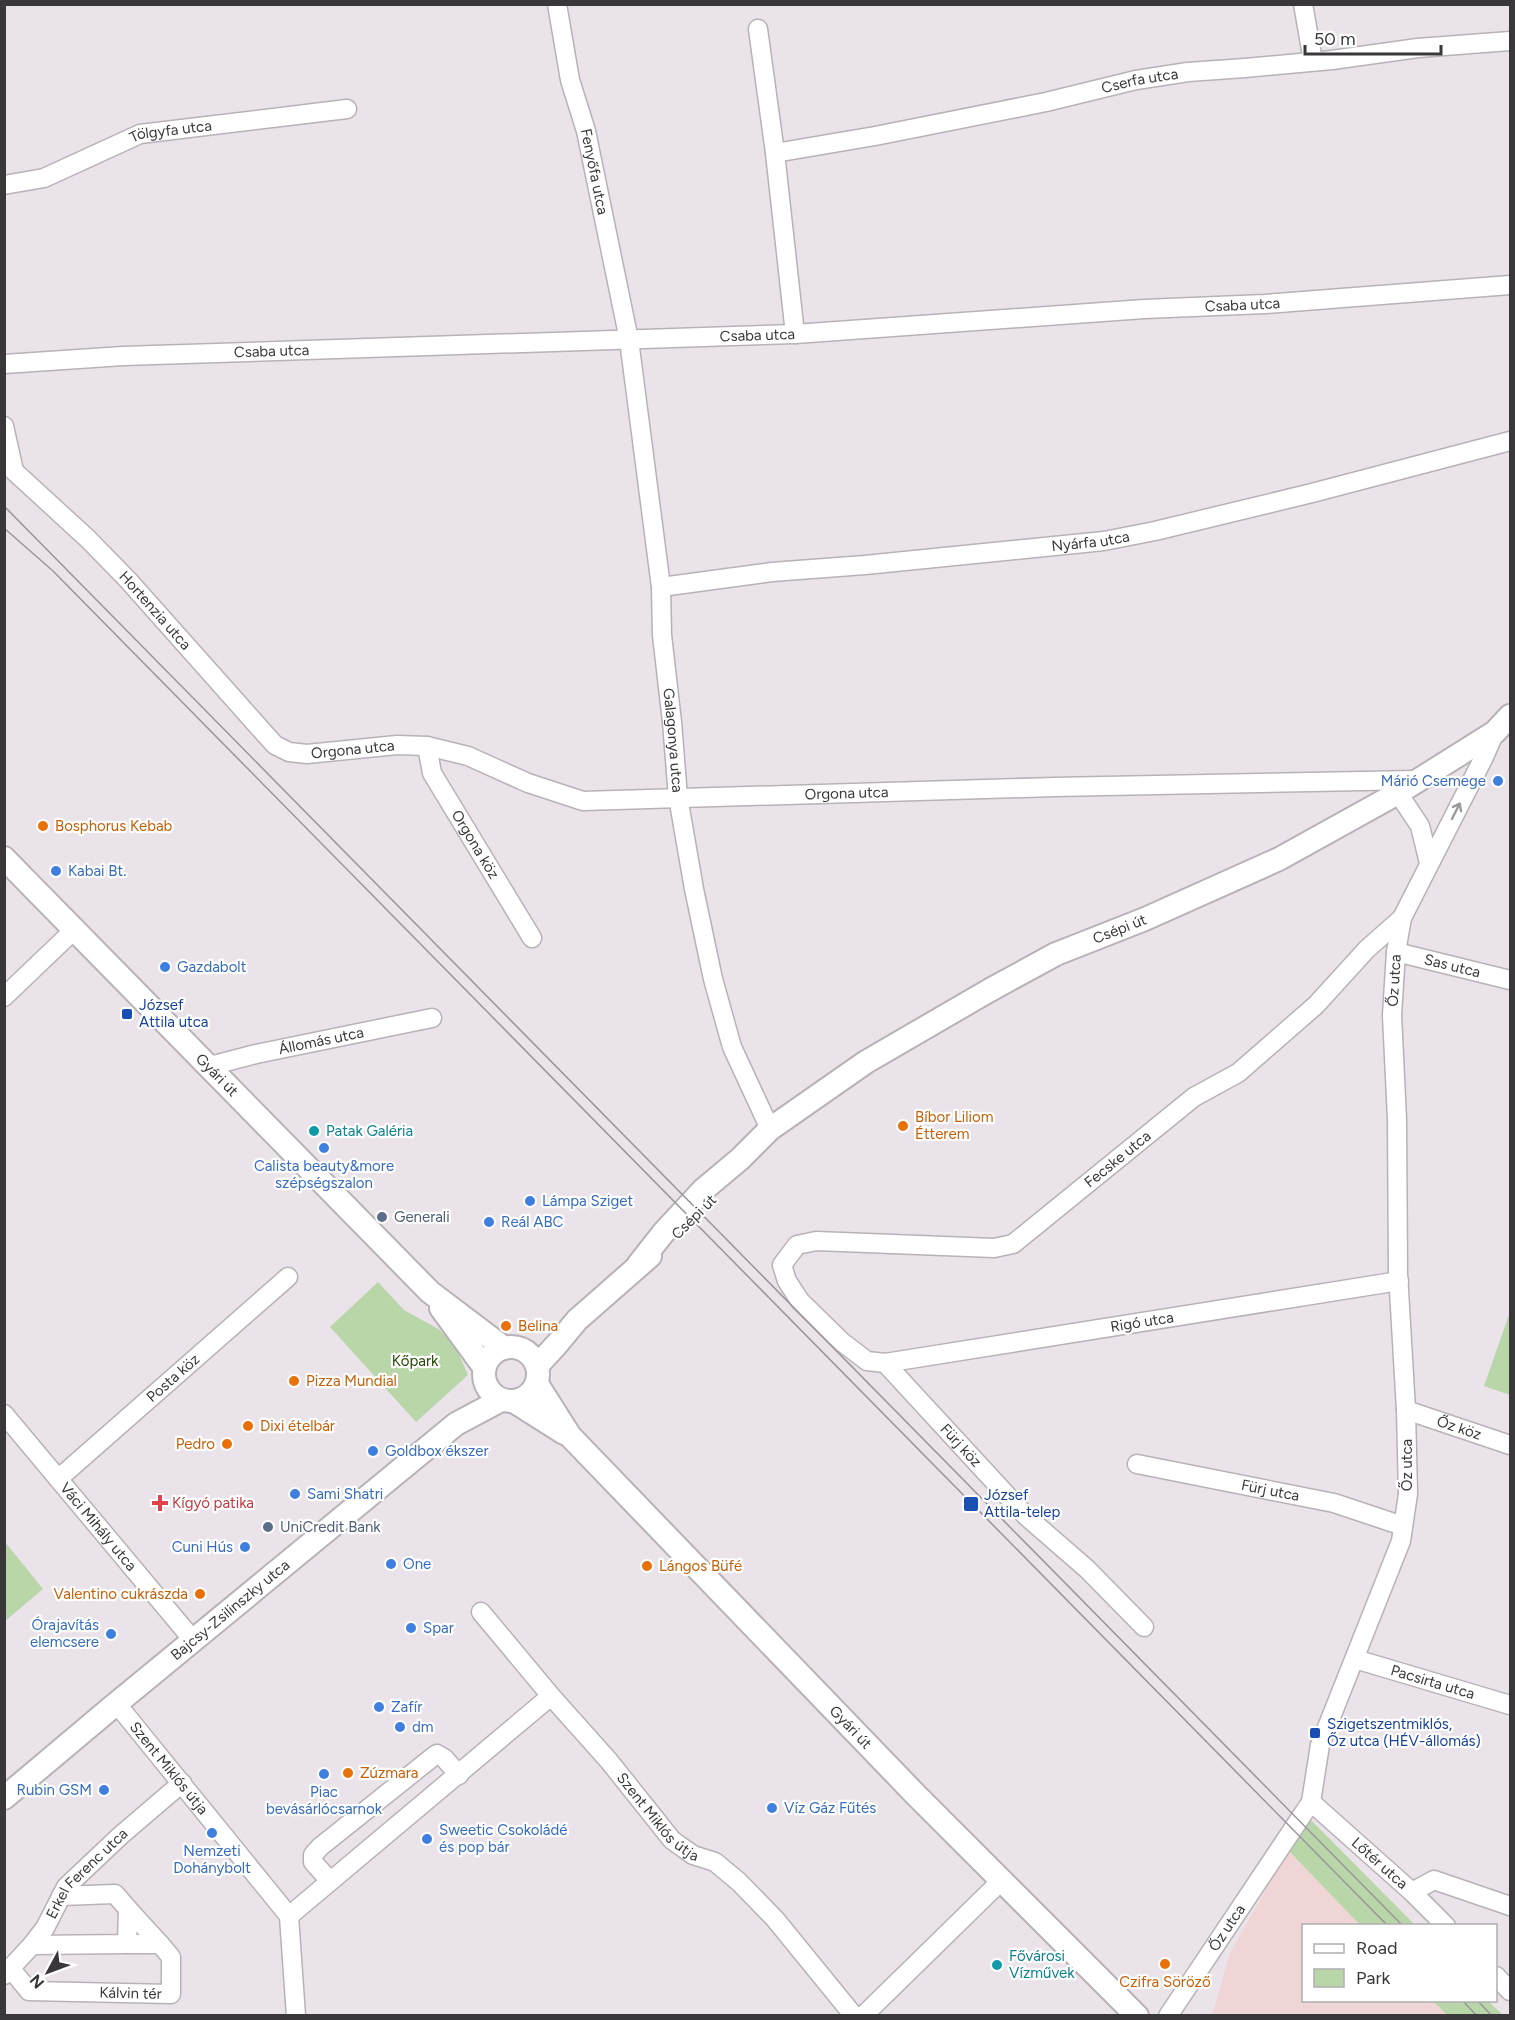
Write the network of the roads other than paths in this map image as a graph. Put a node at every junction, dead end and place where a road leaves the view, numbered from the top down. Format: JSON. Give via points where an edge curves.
{"nodes":[{"id":1,"x":557,"y":4,"type":"edge"},
{"id":2,"x":1303,"y":4,"type":"edge"},
{"id":3,"x":758,"y":29,"type":"dead end"},
{"id":4,"x":1510,"y":41,"type":"edge"},
{"id":5,"x":1313,"y":61,"type":"junction"},
{"id":6,"x":347,"y":109,"type":"dead end"},
{"id":7,"x":775,"y":153,"type":"junction"},
{"id":8,"x":4,"y":185,"type":"edge"},
{"id":9,"x":1510,"y":285,"type":"edge"},
{"id":10,"x":795,"y":334,"type":"junction"},
{"id":11,"x":629,"y":340,"type":"junction"},
{"id":12,"x":4,"y":364,"type":"edge"},
{"id":13,"x":4,"y":426,"type":"edge"},
{"id":14,"x":1510,"y":441,"type":"edge"},
{"id":15,"x":9,"y":467,"type":"edge"},
{"id":16,"x":661,"y":587,"type":"junction"},
{"id":17,"x":1503,"y":724,"type":"edge"},
{"id":18,"x":427,"y":746,"type":"junction"},
{"id":19,"x":289,"y":752,"type":"joint"},
{"id":20,"x":1407,"y":786,"type":"junction"},
{"id":21,"x":678,"y":797,"type":"junction"},
{"id":22,"x":4,"y":858,"type":"edge"},
{"id":23,"x":1430,"y":862,"type":"junction"},
{"id":24,"x":1402,"y":918,"type":"junction"},
{"id":25,"x":74,"y":930,"type":"junction"},
{"id":26,"x":532,"y":938,"type":"dead end"},
{"id":27,"x":1396,"y":952,"type":"junction"},
{"id":28,"x":1510,"y":980,"type":"edge"},
{"id":29,"x":4,"y":997,"type":"edge"},
{"id":30,"x":432,"y":1018,"type":"dead end"},
{"id":31,"x":210,"y":1066,"type":"junction"},
{"id":32,"x":770,"y":1129,"type":"junction"},
{"id":33,"x":288,"y":1277,"type":"dead end"},
{"id":34,"x":1399,"y":1281,"type":"junction"},
{"id":35,"x":430,"y":1292,"type":"junction"},
{"id":36,"x":525,"y":1362,"type":"junction"},
{"id":37,"x":885,"y":1363,"type":"junction"},
{"id":38,"x":484,"y":1374,"type":"junction"},
{"id":39,"x":508,"y":1401,"type":"junction"},
{"id":40,"x":1406,"y":1410,"type":"junction"},
{"id":41,"x":4,"y":1414,"type":"edge"},
{"id":42,"x":456,"y":1424,"type":"junction"},
{"id":43,"x":570,"y":1436,"type":"junction"},
{"id":44,"x":1510,"y":1445,"type":"edge"},
{"id":45,"x":1137,"y":1464,"type":"dead end"},
{"id":46,"x":58,"y":1479,"type":"junction"},
{"id":47,"x":1403,"y":1526,"type":"junction"},
{"id":48,"x":481,"y":1612,"type":"dead end"},
{"id":49,"x":1144,"y":1627,"type":"dead end"},
{"id":50,"x":193,"y":1640,"type":"junction"},
{"id":51,"x":1355,"y":1659,"type":"junction"},
{"id":52,"x":551,"y":1696,"type":"junction"},
{"id":53,"x":116,"y":1704,"type":"junction"},
{"id":54,"x":1510,"y":1705,"type":"edge"},
{"id":55,"x":459,"y":1775,"type":"junction"},
{"id":56,"x":182,"y":1783,"type":"junction"},
{"id":57,"x":4,"y":1798,"type":"edge"},
{"id":58,"x":1311,"y":1802,"type":"junction"},
{"id":59,"x":330,"y":1881,"type":"junction"},
{"id":60,"x":1001,"y":1881,"type":"junction"},
{"id":61,"x":1412,"y":1892,"type":"junction"},
{"id":62,"x":62,"y":1896,"type":"junction"},
{"id":63,"x":1510,"y":1906,"type":"edge"},
{"id":64,"x":128,"y":1909,"type":"junction"},
{"id":65,"x":290,"y":1916,"type":"junction"},
{"id":66,"x":1444,"y":1924,"type":"edge"},
{"id":67,"x":127,"y":1944,"type":"junction"},
{"id":68,"x":160,"y":1944,"type":"junction"},
{"id":69,"x":32,"y":1945,"type":"junction"},
{"id":70,"x":8,"y":1972,"type":"edge"},
{"id":71,"x":1497,"y":1977,"type":"edge"},
{"id":72,"x":1510,"y":1991,"type":"edge"},
{"id":73,"x":296,"y":2016,"type":"edge"},
{"id":74,"x":854,"y":2016,"type":"edge"},
{"id":75,"x":863,"y":2016,"type":"edge"},
{"id":76,"x":1137,"y":2016,"type":"edge"},
{"id":77,"x":1168,"y":2016,"type":"edge"}],
"edges":[{"from":1,"to":11,"type":"street","name":"Fenyőfa utca","via":[[570,80],[586,131]]},
{"from":2,"to":5,"type":"street"},
{"from":3,"to":7,"type":"street"},
{"from":4,"to":5,"type":"street","name":"Cserfa utca"},
{"from":5,"to":7,"type":"street","name":"Cserfa utca","via":[[1136,80],[1025,106]]},
{"from":6,"to":8,"type":"street","name":"Tölgyfa utca","via":[[140,134],[44,178]]},
{"from":7,"to":10,"type":"street"},
{"from":9,"to":10,"type":"street","name":"Csaba utca"},
{"from":10,"to":11,"type":"street","name":"Csaba utca"},
{"from":11,"to":12,"type":"street","name":"Csaba utca","via":[[123,356]]},
{"from":11,"to":16,"type":"street","name":"Galagonya utca"},
{"from":13,"to":15,"type":"street"},
{"from":14,"to":16,"type":"street","name":"Nyárfa utca","via":[[1312,493],[1104,541],[772,572]]},
{"from":15,"to":19,"type":"street","name":"Hortenzia utca","via":[[88,539],[275,745]]},
{"from":16,"to":21,"type":"street","name":"Galagonya utca"},
{"from":17,"to":20,"type":"street","name":"Csépi út"},
{"from":23,"to":17,"type":"street","name":"Őz utca","one_way":true},
{"from":18,"to":19,"type":"street","name":"Orgona utca"},
{"from":18,"to":21,"type":"street","name":"Orgona utca","via":[[468,756],[528,783],[583,801]]},
{"from":18,"to":26,"type":"street","name":"Orgona köz","via":[[432,773]]},
{"from":20,"to":21,"type":"street","name":"Orgona utca","via":[[1066,786]]},
{"from":20,"to":23,"type":"street"},
{"from":20,"to":32,"type":"street","name":"Csépi út","via":[[1279,859],[1056,954],[866,1062]]},
{"from":21,"to":32,"type":"street","name":"Galagonya utca","via":[[713,979],[732,1047]]},
{"from":22,"to":25,"type":"street","name":"Gyári út"},
{"from":23,"to":24,"type":"street","name":"Őz utca"},
{"from":24,"to":27,"type":"street","name":"Őz utca"},
{"from":24,"to":37,"type":"street","name":"Fecske utca","via":[[1367,949],[1316,1005],[1238,1072],[1194,1097],[1013,1244],[994,1248],[816,1241],[797,1245],[782,1265],[800,1301],[867,1361]]},
{"from":25,"to":29,"type":"street"},
{"from":25,"to":31,"type":"street","name":"Gyári út"},
{"from":27,"to":28,"type":"street","name":"Sas utca"},
{"from":27,"to":34,"type":"street","name":"Őz utca","via":[[1392,1015]]},
{"from":30,"to":31,"type":"street","name":"Állomás utca"},
{"from":31,"to":35,"type":"street","name":"Gyári út"},
{"from":32,"to":36,"type":"street","name":"Csépi út","via":[[740,1159],[712,1202],[577,1320],[558,1343]]},
{"from":33,"to":46,"type":"street","name":"Posta köz"},
{"from":34,"to":37,"type":"street","name":"Rigó utca"},
{"from":34,"to":40,"type":"street","name":"Őz utca"},
{"from":35,"to":36,"type":"street","name":"Gyári út"},
{"from":35,"to":38,"type":"street","name":"Gyári út"},
{"from":36,"to":38,"type":"street","via":[[491,1355]]},
{"from":36,"to":39,"type":"street","via":[[528,1396]]},
{"from":36,"to":43,"type":"street","name":"Gyári út"},
{"from":37,"to":49,"type":"street","name":"Fürj köz","via":[[1026,1516],[1087,1569]]},
{"from":38,"to":39,"type":"street","via":[[493,1396]]},
{"from":38,"to":42,"type":"street","name":"Bajcsy-Zsilinszky utca"},
{"from":39,"to":42,"type":"street","name":"Bajcsy-Zsilinszky utca"},
{"from":39,"to":43,"type":"street","name":"Gyári út"},
{"from":40,"to":44,"type":"street","name":"Őz köz"},
{"from":40,"to":47,"type":"street","name":"Őz utca","via":[[1407,1494]]},
{"from":41,"to":46,"type":"street","name":"Váci Mihály utca"},
{"from":42,"to":50,"type":"street","name":"Bajcsy-Zsilinszky utca"},
{"from":43,"to":60,"type":"street","name":"Gyári út"},
{"from":45,"to":47,"type":"street","name":"Fürj utca","via":[[1334,1503]]},
{"from":46,"to":50,"type":"street","name":"Váci Mihály utca"},
{"from":47,"to":51,"type":"street","name":"Őz utca","via":[[1401,1541]]},
{"from":48,"to":52,"type":"street","name":"Szent Miklós útja"},
{"from":50,"to":53,"type":"street","name":"Bajcsy-Zsilinszky utca"},
{"from":51,"to":54,"type":"street","name":"Pacsirta utca"},
{"from":51,"to":58,"type":"street","name":"Őz utca","via":[[1320,1745]]},
{"from":52,"to":55,"type":"street"},
{"from":52,"to":74,"type":"street","name":"Szent Miklós útja","via":[[672,1840],[715,1862],[740,1882]]},
{"from":53,"to":56,"type":"street","name":"Szent Miklós útja"},
{"from":53,"to":57,"type":"street","name":"Bajcsy-Zsilinszky utca"},
{"from":55,"to":59,"type":"street"},
{"from":55,"to":59,"type":"street","via":[[437,1754],[320,1847],[313,1855],[314,1862]]},
{"from":56,"to":62,"type":"street","name":"Erkel Ferenc utca","via":[[120,1836],[66,1887]]},
{"from":56,"to":65,"type":"street","name":"Szent Miklós útja"},
{"from":58,"to":61,"type":"street","name":"Lőtér utca"},
{"from":58,"to":77,"type":"street","name":"Őz utca"},
{"from":59,"to":65,"type":"street"},
{"from":60,"to":75,"type":"street"},
{"from":60,"to":76,"type":"street","name":"Gyári út"},
{"from":61,"to":63,"type":"street","via":[[1434,1880]]},
{"from":61,"to":66,"type":"street","name":"Lőtér utca"},
{"from":62,"to":64,"type":"street","name":"Kálvin tér","via":[[115,1894]]},
{"from":62,"to":69,"type":"street","name":"Erkel Ferenc utca"},
{"from":64,"to":67,"type":"street"},
{"from":64,"to":68,"type":"street","name":"Kálvin tér"},
{"from":65,"to":73,"type":"street"},
{"from":67,"to":68,"type":"street"},
{"from":67,"to":69,"type":"street"},
{"from":68,"to":70,"type":"street","name":"Kálvin tér","via":[[171,1957],[171,1994],[29,1991]]},
{"from":69,"to":70,"type":"street","name":"Erkel Ferenc utca"},
{"from":71,"to":72,"type":"street"}]}
